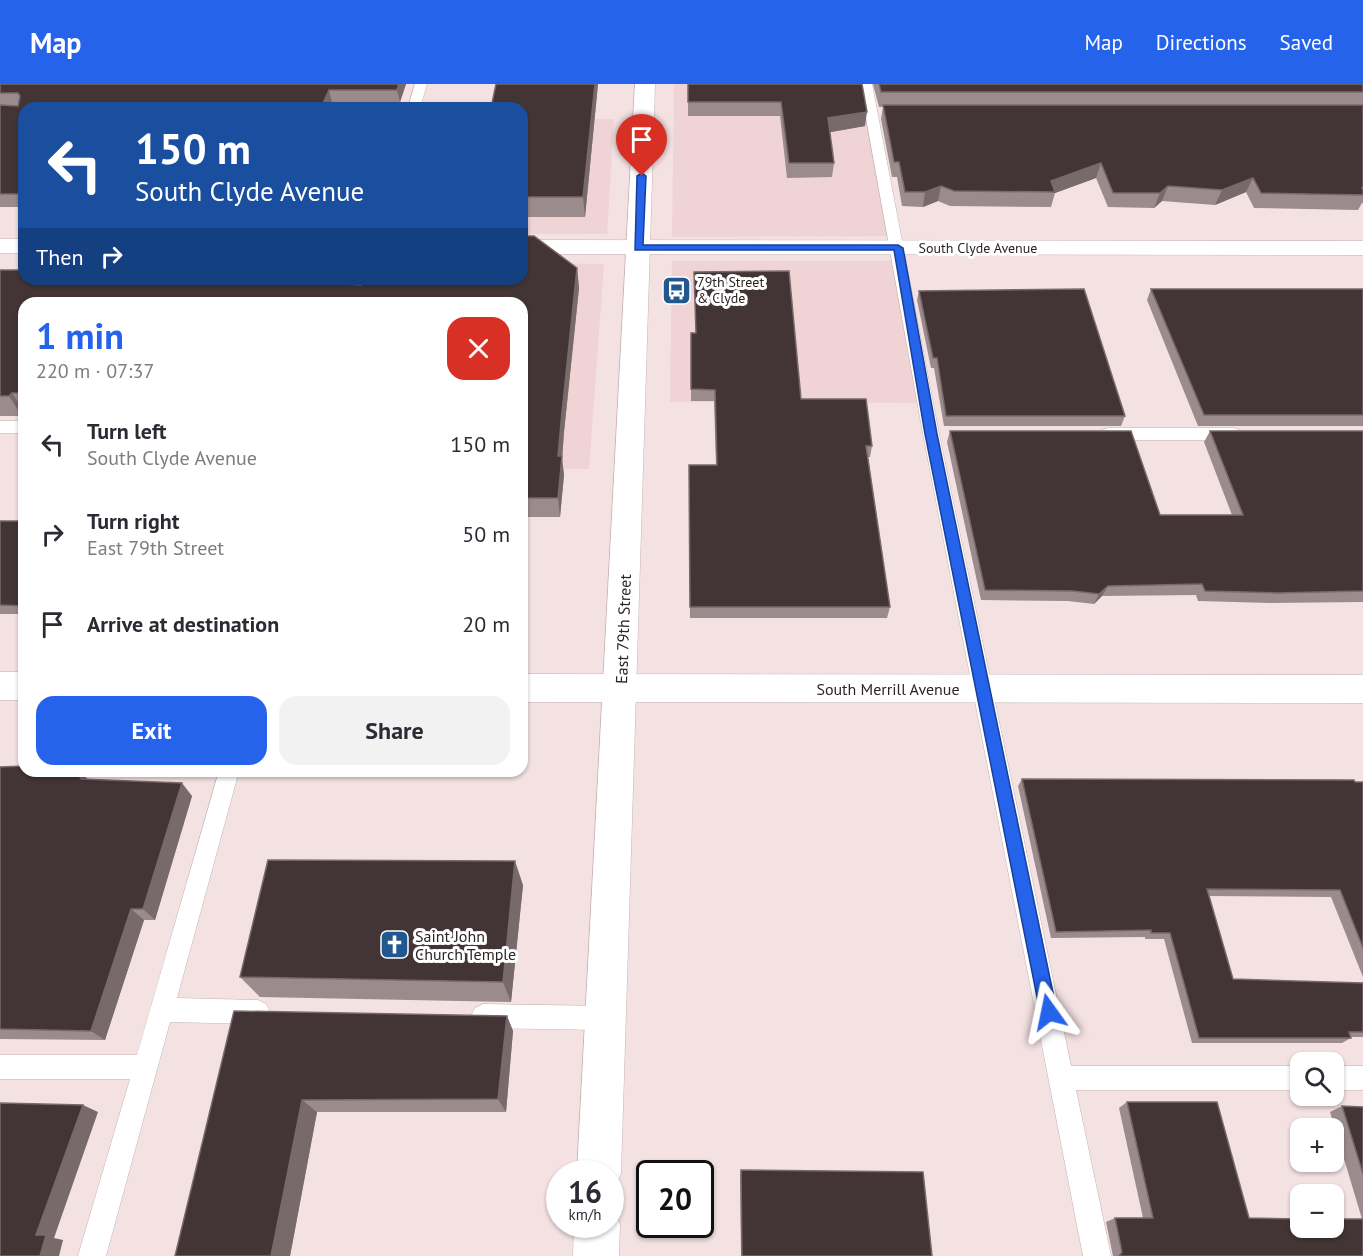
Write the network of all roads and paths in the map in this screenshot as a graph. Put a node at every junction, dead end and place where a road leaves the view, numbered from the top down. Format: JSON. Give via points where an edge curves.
{"nodes":[{"id":1,"x":421,"y":84,"type":"edge"},
{"id":2,"x":645,"y":84,"type":"edge"},
{"id":3,"x":866,"y":84,"type":"edge"},
{"id":4,"x":416,"y":102,"type":"edge"},
{"id":5,"x":0,"y":246,"type":"edge"},
{"id":6,"x":18,"y":246,"type":"edge"},
{"id":7,"x":528,"y":247,"type":"edge"},
{"id":8,"x":638,"y":248,"type":"junction"},
{"id":9,"x":898,"y":248,"type":"junction"},
{"id":10,"x":1363,"y":248,"type":"edge"},
{"id":11,"x":0,"y":427,"type":"edge"},
{"id":12,"x":18,"y":427,"type":"edge"},
{"id":13,"x":1094,"y":434,"type":"edge"},
{"id":14,"x":1246,"y":434,"type":"edge"},
{"id":15,"x":0,"y":686,"type":"edge"},
{"id":16,"x":18,"y":686,"type":"edge"},
{"id":17,"x":528,"y":688,"type":"edge"},
{"id":18,"x":620,"y":689,"type":"junction"},
{"id":19,"x":983,"y":689,"type":"junction"},
{"id":20,"x":1363,"y":689,"type":"edge"},
{"id":21,"x":227,"y":777,"type":"edge"},
{"id":22,"x":161,"y":1010,"type":"junction"},
{"id":23,"x":284,"y":1013,"type":"edge"},
{"id":24,"x":456,"y":1016,"type":"edge"},
{"id":25,"x":606,"y":1018,"type":"junction"},
{"id":26,"x":0,"y":1067,"type":"edge"},
{"id":27,"x":145,"y":1067,"type":"junction"},
{"id":28,"x":1062,"y":1078,"type":"junction"},
{"id":29,"x":1290,"y":1078,"type":"edge"},
{"id":30,"x":1344,"y":1078,"type":"edge"},
{"id":31,"x":1363,"y":1078,"type":"edge"},
{"id":32,"x":600,"y":1160,"type":"edge"},
{"id":33,"x":597,"y":1238,"type":"edge"},
{"id":34,"x":92,"y":1256,"type":"edge"},
{"id":35,"x":596,"y":1256,"type":"edge"},
{"id":36,"x":1097,"y":1256,"type":"edge"}],
"edges":[{"from":1,"to":4,"type":"lane"},
{"from":2,"to":8,"type":"street","name":"East 79th Street"},
{"from":3,"to":9,"type":"lane","via":[[878,113]]},
{"from":5,"to":6,"type":"street"},
{"from":7,"to":8,"type":"street","name":"South Clyde Avenue"},
{"from":8,"to":9,"type":"street","name":"South Clyde Avenue"},
{"from":8,"to":18,"type":"street","name":"East 79th Street"},
{"from":9,"to":10,"type":"street","name":"South Clyde Avenue"},
{"from":9,"to":19,"type":"lane","via":[[937,434]]},
{"from":11,"to":12,"type":"lane"},
{"from":13,"to":14,"type":"lane"},
{"from":15,"to":16,"type":"street"},
{"from":17,"to":18,"type":"street","name":"South Merrill Avenue"},
{"from":18,"to":19,"type":"street","name":"South Merrill Avenue"},
{"from":18,"to":25,"type":"street","name":"East 79th Street"},
{"from":19,"to":20,"type":"street","name":"South Merrill Avenue"},
{"from":19,"to":28,"type":"lane"},
{"from":21,"to":22,"type":"lane"},
{"from":22,"to":23,"type":"lane"},
{"from":22,"to":27,"type":"lane"},
{"from":24,"to":25,"type":"lane"},
{"from":25,"to":32,"type":"street","name":"East 79th Street"},
{"from":26,"to":27,"type":"lane"},
{"from":27,"to":34,"type":"lane"},
{"from":28,"to":29,"type":"lane"},
{"from":28,"to":36,"type":"lane"},
{"from":30,"to":31,"type":"lane"},
{"from":33,"to":35,"type":"street"}]}
